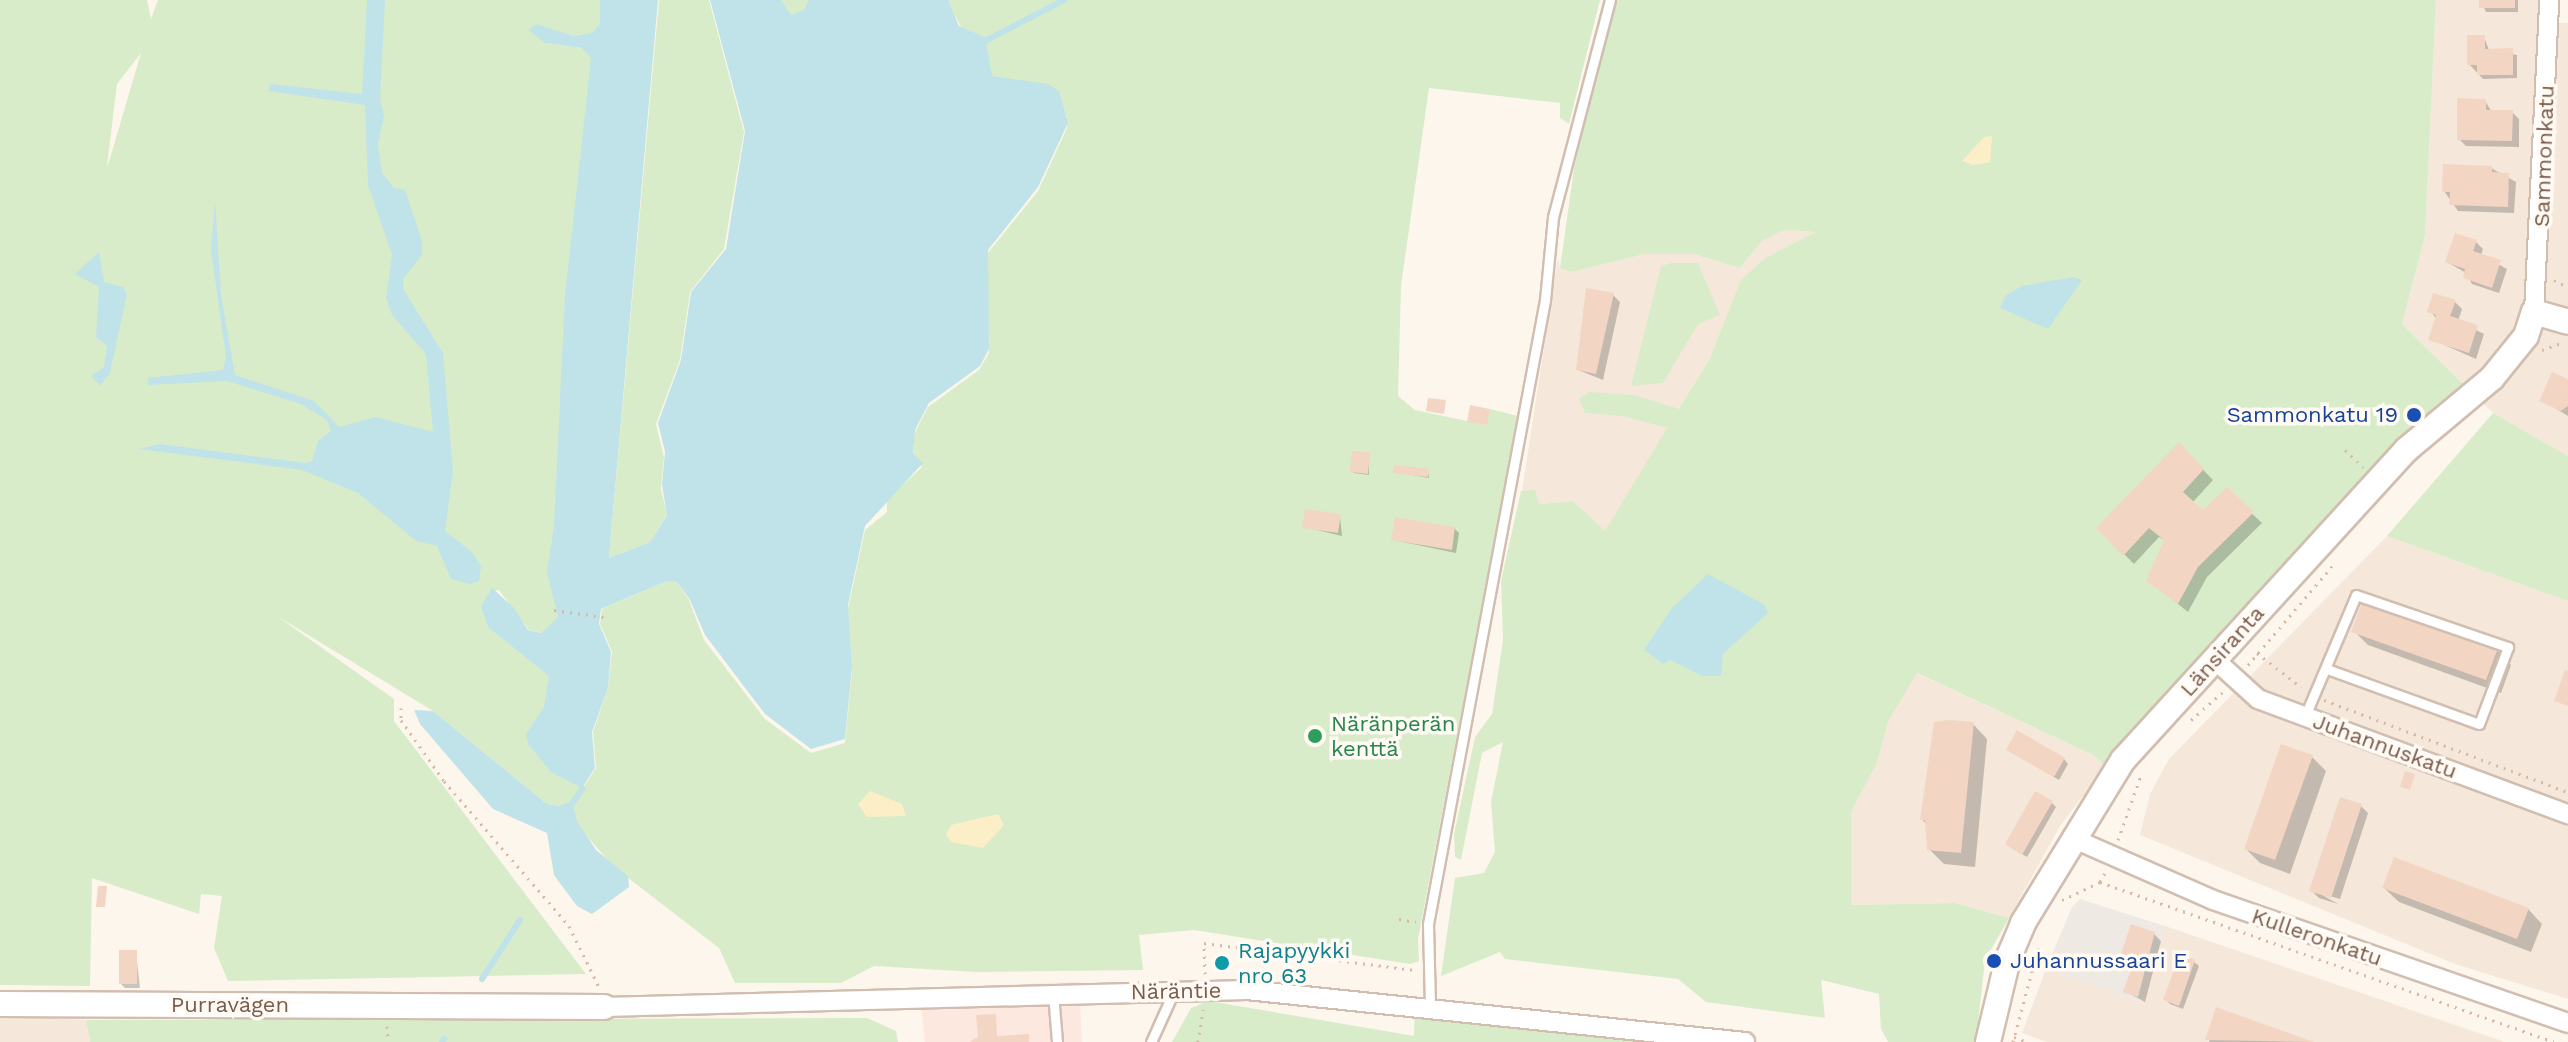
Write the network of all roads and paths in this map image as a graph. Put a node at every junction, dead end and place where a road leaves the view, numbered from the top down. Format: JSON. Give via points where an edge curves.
{"nodes":[{"id":1,"x":1610,"y":0,"type":"edge"},
{"id":2,"x":2549,"y":8,"type":"edge"},
{"id":3,"x":2568,"y":18,"type":"edge"},
{"id":4,"x":2534,"y":312,"type":"junction"},
{"id":5,"x":2568,"y":322,"type":"edge"},
{"id":6,"x":2568,"y":343,"type":"edge"},
{"id":7,"x":2532,"y":360,"type":"dead end"},
{"id":8,"x":2338,"y":558,"type":"dead end"},
{"id":9,"x":554,"y":610,"type":"dead end"},
{"id":10,"x":604,"y":617,"type":"dead end"},
{"id":11,"x":2257,"y":653,"type":"junction"},
{"id":12,"x":2214,"y":659,"type":"junction"},
{"id":13,"x":2327,"y":669,"type":"junction"},
{"id":14,"x":2236,"y":681,"type":"junction"},
{"id":15,"x":2314,"y":696,"type":"junction"},
{"id":16,"x":401,"y":708,"type":"dead end"},
{"id":17,"x":2304,"y":717,"type":"junction"},
{"id":18,"x":2189,"y":721,"type":"dead end"},
{"id":19,"x":2143,"y":769,"type":"dead end"},
{"id":20,"x":2568,"y":792,"type":"edge"},
{"id":21,"x":2568,"y":814,"type":"edge"},
{"id":22,"x":2072,"y":838,"type":"junction"},
{"id":23,"x":2111,"y":860,"type":"junction"},
{"id":24,"x":2100,"y":882,"type":"junction"},
{"id":25,"x":2060,"y":901,"type":"dead end"},
{"id":26,"x":2041,"y":938,"type":"dead end"},
{"id":27,"x":1431,"y":974,"type":"junction"},
{"id":28,"x":1174,"y":991,"type":"junction"},
{"id":29,"x":1205,"y":991,"type":"junction"},
{"id":30,"x":1053,"y":993,"type":"junction"},
{"id":31,"x":0,"y":1004,"type":"edge"},
{"id":32,"x":1430,"y":1006,"type":"junction"},
{"id":33,"x":604,"y":1007,"type":"junction"},
{"id":34,"x":2568,"y":1023,"type":"edge"},
{"id":35,"x":2014,"y":1040,"type":"edge"},
{"id":36,"x":1057,"y":1042,"type":"edge"},
{"id":37,"x":1151,"y":1042,"type":"edge"},
{"id":38,"x":1198,"y":1042,"type":"edge"},
{"id":39,"x":1745,"y":1042,"type":"edge"},
{"id":40,"x":1988,"y":1042,"type":"edge"},
{"id":41,"x":2027,"y":1042,"type":"edge"},
{"id":42,"x":2554,"y":1042,"type":"edge"}],
"edges":[{"from":1,"to":27,"type":"lane","via":[[1553,217],[1545,300],[1428,924]]},
{"from":2,"to":3,"type":"street"},
{"from":2,"to":4,"type":"street","name":"Sammonkatu"},
{"from":4,"to":5,"type":"street"},
{"from":4,"to":12,"type":"street","name":"Länsiranta","via":[[2526,336],[2492,378],[2406,450]]},
{"from":6,"to":7,"type":"path","via":[[2541,351]]},
{"from":8,"to":11,"type":"path"},
{"from":9,"to":10,"type":"path"},
{"from":11,"to":14,"type":"path"},
{"from":11,"to":15,"type":"path"},
{"from":12,"to":14,"type":"street","name":"Juhannuskatu"},
{"from":12,"to":22,"type":"street","name":"Länsiranta","via":[[2123,760]]},
{"from":13,"to":13,"type":"lane","via":[[2479,724],[2508,647],[2356,595]]},
{"from":13,"to":15,"type":"lane"},
{"from":14,"to":17,"type":"street","name":"Juhannuskatu","via":[[2258,699]]},
{"from":14,"to":18,"type":"path"},
{"from":15,"to":17,"type":"lane"},
{"from":15,"to":20,"type":"path"},
{"from":16,"to":33,"type":"path","via":[[401,720],[444,781],[569,926],[598,982]]},
{"from":17,"to":21,"type":"street","name":"Juhannuskatu"},
{"from":19,"to":23,"type":"path"},
{"from":22,"to":23,"type":"street","name":"Kulleronkatu"},
{"from":22,"to":40,"type":"street","name":"Länsiranta","via":[[2008,959]]},
{"from":23,"to":24,"type":"path"},
{"from":23,"to":34,"type":"street","name":"Kulleronkatu"},
{"from":24,"to":25,"type":"path"},
{"from":24,"to":42,"type":"path"},
{"from":26,"to":35,"type":"path"},
{"from":27,"to":29,"type":"path","via":[[1391,964],[1204,943]]},
{"from":27,"to":32,"type":"lane"},
{"from":28,"to":29,"type":"street","name":"Näräntie"},
{"from":28,"to":30,"type":"street","name":"Näräntie"},
{"from":28,"to":37,"type":"lane"},
{"from":29,"to":32,"type":"street","name":"Näräntie"},
{"from":29,"to":38,"type":"path"},
{"from":30,"to":33,"type":"street","name":"Näräntie"},
{"from":30,"to":36,"type":"lane"},
{"from":31,"to":33,"type":"street","name":"Purravägen"},
{"from":32,"to":39,"type":"street","name":"Näräntie"},
{"from":35,"to":41,"type":"path"}]}
